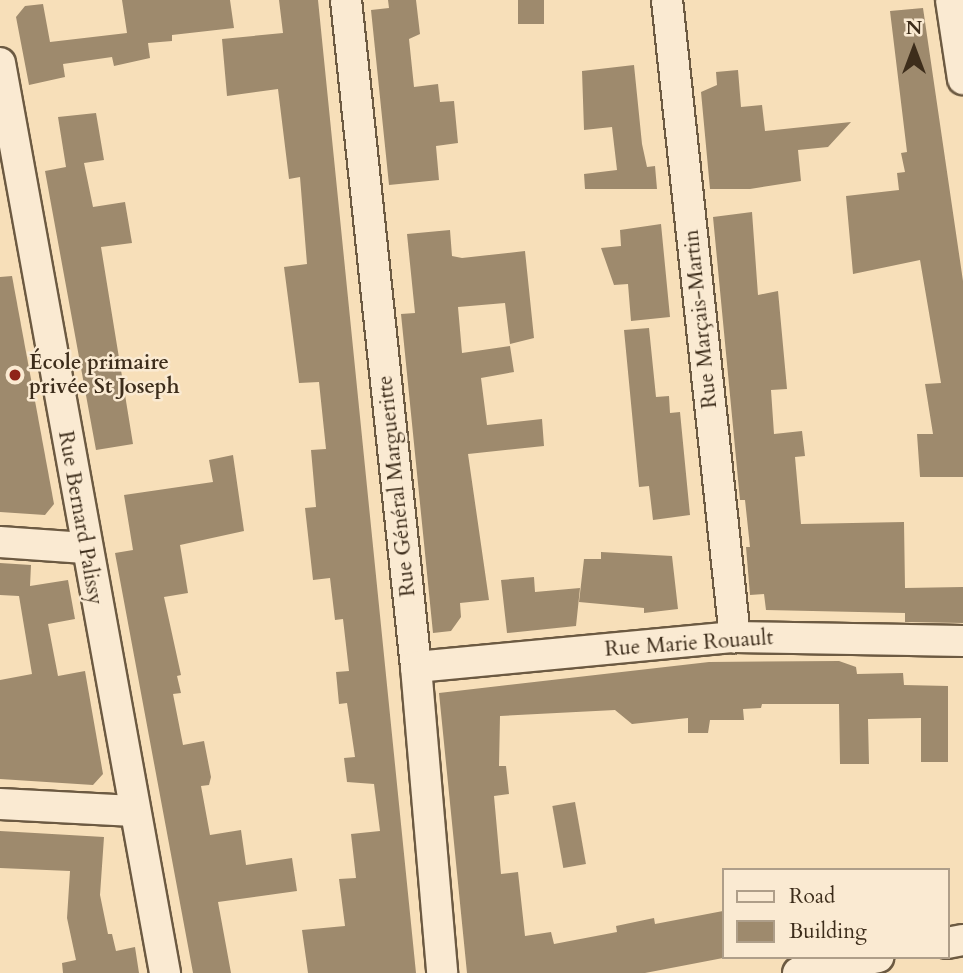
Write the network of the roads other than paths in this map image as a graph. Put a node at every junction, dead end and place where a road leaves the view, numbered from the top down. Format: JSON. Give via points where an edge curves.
{"nodes":[{"id":1,"x":346,"y":0,"type":"edge"},
{"id":2,"x":667,"y":0,"type":"edge"},
{"id":3,"x":951,"y":0,"type":"edge"},
{"id":4,"x":0,"y":63,"type":"edge"},
{"id":5,"x":963,"y":79,"type":"edge"},
{"id":6,"x":0,"y":542,"type":"edge"},
{"id":7,"x":85,"y":548,"type":"junction"},
{"id":8,"x":734,"y":637,"type":"junction"},
{"id":9,"x":963,"y":641,"type":"edge"},
{"id":10,"x":416,"y":667,"type":"junction"},
{"id":11,"x":0,"y":803,"type":"edge"},
{"id":12,"x":134,"y":811,"type":"junction"},
{"id":13,"x":868,"y":959,"type":"edge"},
{"id":14,"x":165,"y":973,"type":"edge"},
{"id":15,"x":442,"y":973,"type":"edge"},
{"id":16,"x":798,"y":973,"type":"edge"}],
"edges":[{"from":1,"to":10,"type":"street","name":"Rue Général Margueritte"},
{"from":2,"to":8,"type":"street","name":"Rue Marçais-Martin"},
{"from":3,"to":5,"type":"street"},
{"from":4,"to":7,"type":"street","name":"Rue Bernard Palissy"},
{"from":6,"to":7,"type":"street"},
{"from":7,"to":12,"type":"street","name":"Rue Bernard Palissy"},
{"from":8,"to":9,"type":"street","name":"Rue Marie Rouault"},
{"from":8,"to":10,"type":"street","name":"Rue Marie Rouault"},
{"from":10,"to":15,"type":"street","name":"Rue Général Margueritte"},
{"from":11,"to":12,"type":"street"},
{"from":12,"to":14,"type":"street","name":"Rue Bernard Palissy"},
{"from":13,"to":16,"type":"street"}]}
